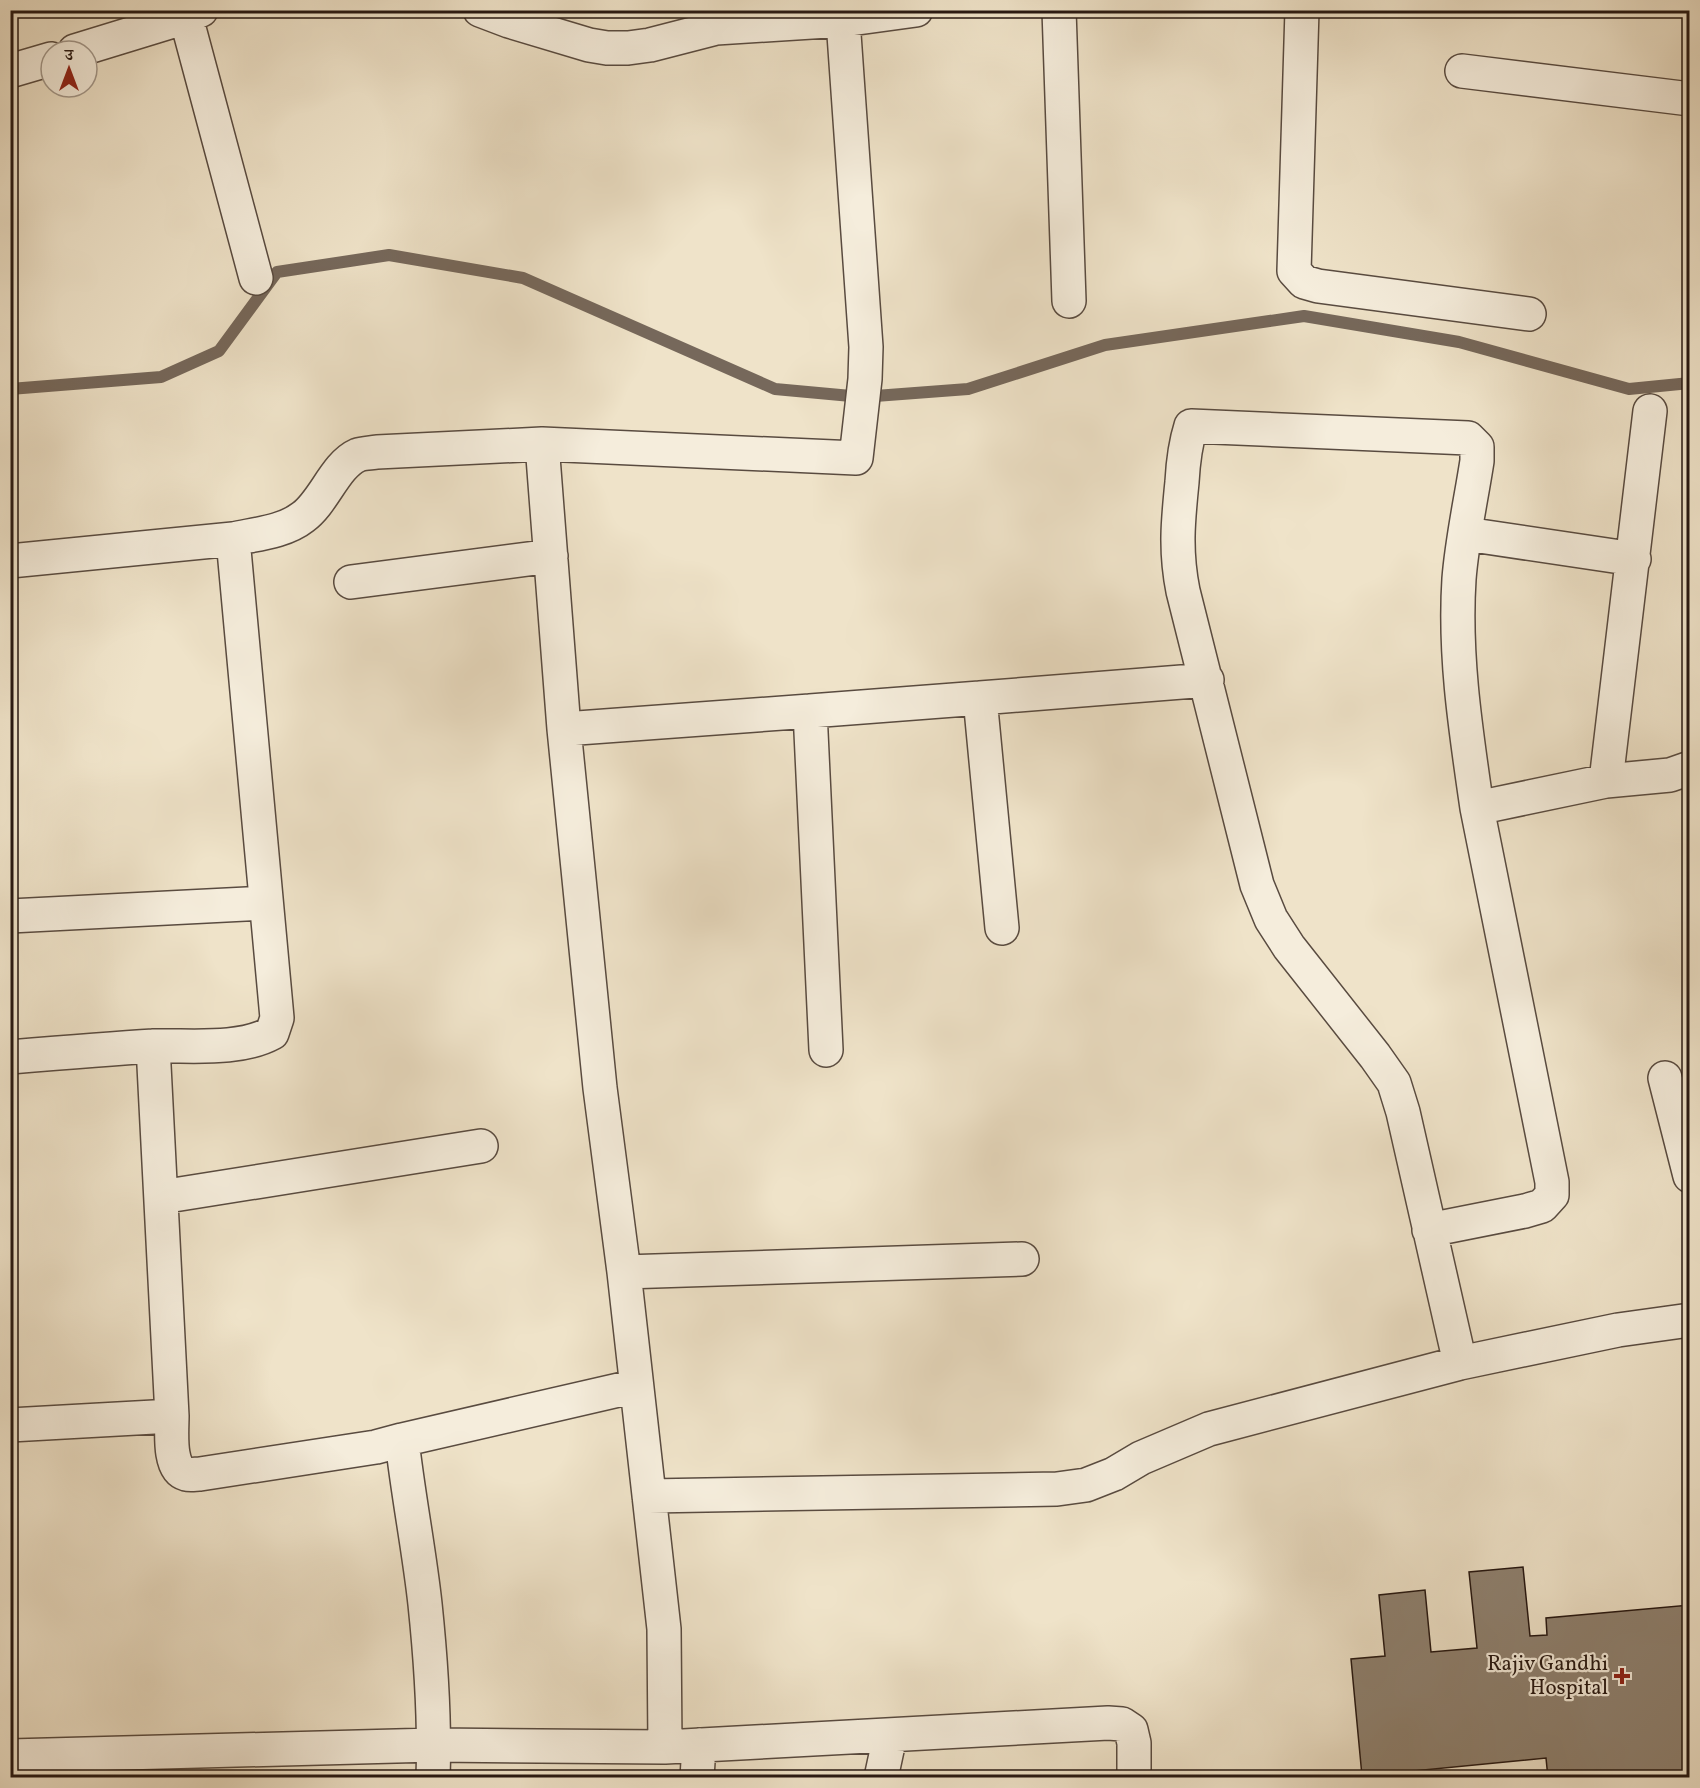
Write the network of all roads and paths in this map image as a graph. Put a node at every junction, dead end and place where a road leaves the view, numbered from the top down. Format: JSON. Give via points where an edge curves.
{"nodes":[{"id":1,"x":480,"y":10,"type":"edge"},
{"id":2,"x":916,"y":10,"type":"edge"},
{"id":3,"x":1059,"y":10,"type":"edge"},
{"id":4,"x":1302,"y":10,"type":"edge"},
{"id":5,"x":193,"y":14,"type":"edge"},
{"id":6,"x":843,"y":20,"type":"junction"},
{"id":7,"x":99,"y":43,"type":"edge"},
{"id":8,"x":39,"y":62,"type":"edge"},
{"id":9,"x":10,"y":71,"type":"edge"},
{"id":10,"x":1462,"y":71,"type":"dead end"},
{"id":11,"x":1689,"y":99,"type":"edge"},
{"id":12,"x":256,"y":278,"type":"dead end"},
{"id":13,"x":1069,"y":301,"type":"dead end"},
{"id":14,"x":1529,"y":314,"type":"dead end"},
{"id":15,"x":1650,"y":411,"type":"dead end"},
{"id":16,"x":542,"y":444,"type":"junction"},
{"id":17,"x":1466,"y":534,"type":"junction"},
{"id":18,"x":233,"y":539,"type":"junction"},
{"id":19,"x":550,"y":556,"type":"junction"},
{"id":20,"x":1634,"y":559,"type":"junction"},
{"id":21,"x":10,"y":561,"type":"edge"},
{"id":22,"x":351,"y":582,"type":"dead end"},
{"id":23,"x":1207,"y":680,"type":"junction"},
{"id":24,"x":980,"y":698,"type":"junction"},
{"id":25,"x":810,"y":711,"type":"junction"},
{"id":26,"x":564,"y":729,"type":"junction"},
{"id":27,"x":1689,"y":768,"type":"edge"},
{"id":28,"x":1606,"y":782,"type":"junction"},
{"id":29,"x":1476,"y":808,"type":"junction"},
{"id":30,"x":265,"y":903,"type":"junction"},
{"id":31,"x":10,"y":916,"type":"edge"},
{"id":32,"x":1002,"y":928,"type":"dead end"},
{"id":33,"x":153,"y":1047,"type":"junction"},
{"id":34,"x":826,"y":1050,"type":"dead end"},
{"id":35,"x":10,"y":1057,"type":"edge"},
{"id":36,"x":1665,"y":1078,"type":"dead end"},
{"id":37,"x":481,"y":1146,"type":"dead end"},
{"id":38,"x":1689,"y":1176,"type":"edge"},
{"id":39,"x":161,"y":1197,"type":"junction"},
{"id":40,"x":1429,"y":1230,"type":"junction"},
{"id":41,"x":1022,"y":1259,"type":"dead end"},
{"id":42,"x":624,"y":1272,"type":"junction"},
{"id":43,"x":1689,"y":1320,"type":"edge"},
{"id":44,"x":1460,"y":1363,"type":"junction"},
{"id":45,"x":636,"y":1386,"type":"junction"},
{"id":46,"x":172,"y":1416,"type":"junction"},
{"id":47,"x":10,"y":1425,"type":"edge"},
{"id":48,"x":402,"y":1440,"type":"junction"},
{"id":49,"x":649,"y":1496,"type":"junction"},
{"id":50,"x":890,"y":1736,"type":"junction"},
{"id":51,"x":434,"y":1745,"type":"junction"},
{"id":52,"x":699,"y":1745,"type":"junction"},
{"id":53,"x":665,"y":1747,"type":"junction"},
{"id":54,"x":10,"y":1756,"type":"edge"},
{"id":55,"x":433,"y":1778,"type":"edge"},
{"id":56,"x":697,"y":1778,"type":"edge"},
{"id":57,"x":881,"y":1778,"type":"edge"},
{"id":58,"x":1134,"y":1778,"type":"edge"}],
"edges":[{"from":1,"to":6,"type":"street","via":[[607,48],[650,45],[716,28]]},
{"from":2,"to":6,"type":"street"},
{"from":3,"to":13,"type":"street"},
{"from":4,"to":14,"type":"street","via":[[1294,271],[1304,282],[1318,286]]},
{"from":5,"to":7,"type":"street"},
{"from":5,"to":12,"type":"street"},
{"from":6,"to":16,"type":"street","via":[[866,347],[856,458]]},
{"from":8,"to":9,"type":"street"},
{"from":10,"to":11,"type":"street"},
{"from":15,"to":20,"type":"street"},
{"from":16,"to":18,"type":"street","via":[[358,455],[304,517],[286,527]]},
{"from":16,"to":19,"type":"street"},
{"from":17,"to":20,"type":"street"},
{"from":17,"to":23,"type":"street","via":[[1476,461],[1476,447],[1468,438],[1191,426],[1185,443],[1177,561]]},
{"from":17,"to":29,"type":"street","via":[[1459,578],[1458,629],[1463,710]]},
{"from":18,"to":21,"type":"street"},
{"from":18,"to":30,"type":"street"},
{"from":19,"to":22,"type":"street"},
{"from":19,"to":26,"type":"street"},
{"from":20,"to":28,"type":"street"},
{"from":23,"to":24,"type":"street"},
{"from":23,"to":40,"type":"street","via":[[1257,885],[1271,919],[1289,947],[1394,1083]]},
{"from":24,"to":25,"type":"street"},
{"from":24,"to":32,"type":"street"},
{"from":25,"to":26,"type":"street"},
{"from":25,"to":34,"type":"street"},
{"from":26,"to":42,"type":"street","via":[[600,1088]]},
{"from":27,"to":28,"type":"street","via":[[1670,775]]},
{"from":28,"to":29,"type":"street"},
{"from":29,"to":40,"type":"street","via":[[1552,1195],[1542,1206],[1525,1211]]},
{"from":30,"to":31,"type":"street"},
{"from":30,"to":33,"type":"street","via":[[277,1018],[272,1033],[245,1043]]},
{"from":33,"to":35,"type":"street"},
{"from":33,"to":39,"type":"street"},
{"from":36,"to":38,"type":"street"},
{"from":37,"to":39,"type":"street"},
{"from":39,"to":46,"type":"street"},
{"from":40,"to":44,"type":"street"},
{"from":41,"to":42,"type":"street"},
{"from":42,"to":45,"type":"street"},
{"from":43,"to":44,"type":"street","via":[[1618,1330]]},
{"from":44,"to":49,"type":"street","via":[[1209,1430],[1141,1458],[1114,1474],[1057,1490]]},
{"from":45,"to":48,"type":"street"},
{"from":45,"to":49,"type":"street"},
{"from":46,"to":47,"type":"street"},
{"from":46,"to":48,"type":"street","via":[[173,1458],[176,1468],[185,1474]]},
{"from":48,"to":51,"type":"street","via":[[425,1602]]},
{"from":49,"to":53,"type":"street","via":[[664,1629]]},
{"from":50,"to":52,"type":"street"},
{"from":50,"to":57,"type":"street"},
{"from":50,"to":58,"type":"street","via":[[1122,1724],[1131,1730],[1134,1743]]},
{"from":51,"to":53,"type":"street"},
{"from":51,"to":54,"type":"street"},
{"from":51,"to":55,"type":"street"},
{"from":52,"to":53,"type":"street"},
{"from":52,"to":56,"type":"street"}]}
